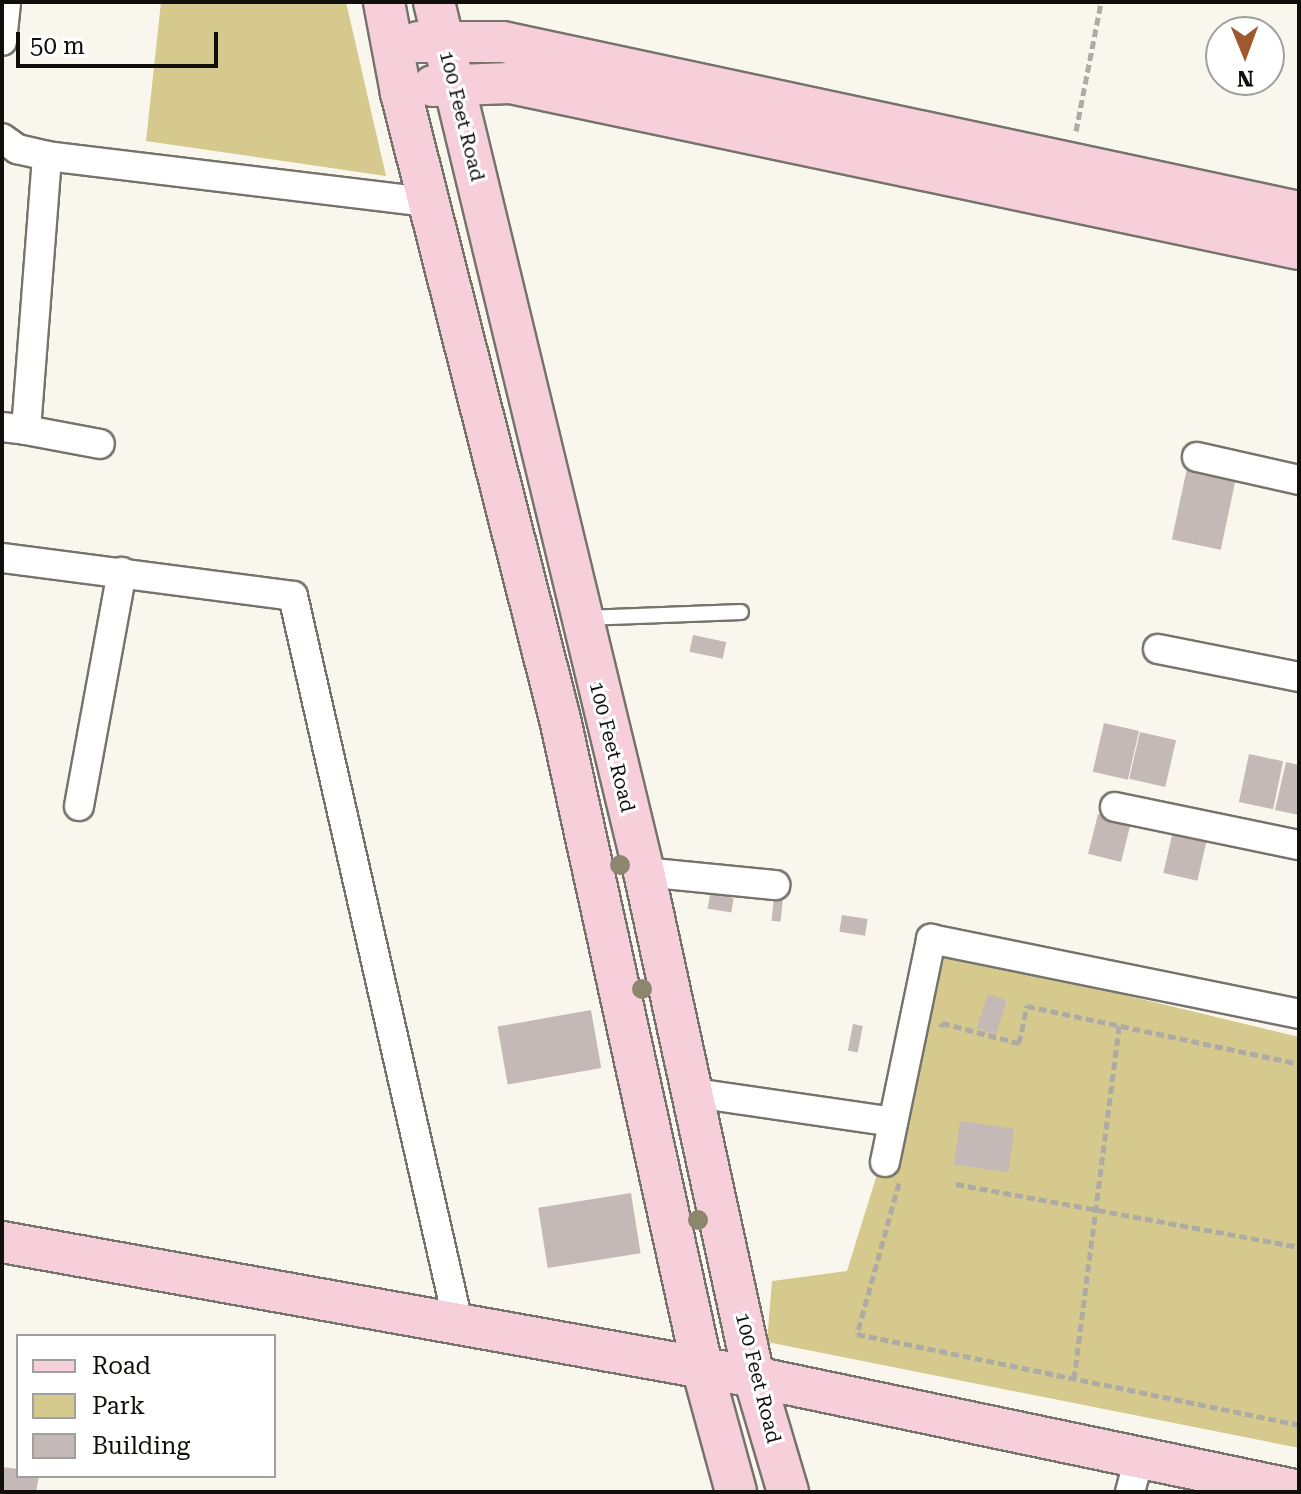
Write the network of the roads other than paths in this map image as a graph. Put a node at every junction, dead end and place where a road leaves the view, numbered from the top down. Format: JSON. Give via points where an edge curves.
{"nodes":[{"id":1,"x":384,"y":2,"type":"edge"},
{"id":2,"x":4,"y":9,"type":"edge"},
{"id":3,"x":438,"y":20,"type":"edge"},
{"id":4,"x":2,"y":41,"type":"edge"},
{"id":5,"x":394,"y":45,"type":"junction"},
{"id":6,"x":456,"y":81,"type":"junction"},
{"id":7,"x":401,"y":93,"type":"junction"},
{"id":8,"x":2,"y":138,"type":"edge"},
{"id":9,"x":47,"y":156,"type":"junction"},
{"id":10,"x":428,"y":202,"type":"junction"},
{"id":11,"x":1299,"y":212,"type":"edge"},
{"id":12,"x":1299,"y":249,"type":"edge"},
{"id":13,"x":14,"y":428,"type":"edge"},
{"id":14,"x":100,"y":444,"type":"dead end"},
{"id":15,"x":1197,"y":457,"type":"dead end"},
{"id":16,"x":1299,"y":480,"type":"edge"},
{"id":17,"x":2,"y":558,"type":"edge"},
{"id":18,"x":122,"y":572,"type":"junction"},
{"id":19,"x":741,"y":612,"type":"dead end"},
{"id":20,"x":580,"y":619,"type":"junction"},
{"id":21,"x":1158,"y":649,"type":"dead end"},
{"id":22,"x":1299,"y":677,"type":"edge"},
{"id":23,"x":79,"y":806,"type":"dead end"},
{"id":24,"x":1115,"y":807,"type":"dead end"},
{"id":25,"x":1299,"y":845,"type":"edge"},
{"id":26,"x":644,"y":872,"type":"junction"},
{"id":27,"x":775,"y":885,"type":"dead end"},
{"id":28,"x":1299,"y":1014,"type":"edge"},
{"id":29,"x":695,"y":1093,"type":"junction"},
{"id":30,"x":893,"y":1122,"type":"junction"},
{"id":31,"x":894,"y":1166,"type":"road end"},
{"id":32,"x":2,"y":1242,"type":"edge"},
{"id":33,"x":458,"y":1322,"type":"junction"},
{"id":34,"x":703,"y":1371,"type":"junction"},
{"id":35,"x":754,"y":1377,"type":"junction"},
{"id":36,"x":1135,"y":1475,"type":"edge"},
{"id":37,"x":1299,"y":1491,"type":"edge"},
{"id":38,"x":736,"y":1492,"type":"edge"},
{"id":39,"x":788,"y":1492,"type":"edge"}],
"edges":[{"from":1,"to":5,"type":"street"},
{"from":2,"to":4,"type":"street"},
{"from":3,"to":5,"type":"street"},
{"from":3,"to":6,"type":"street","name":"100 Feet Road"},
{"from":3,"to":11,"type":"street","via":[[503,42]]},
{"from":5,"to":7,"type":"street"},
{"from":6,"to":7,"type":"street"},
{"from":6,"to":12,"type":"street","via":[[510,83]]},
{"from":6,"to":20,"type":"street","name":"100 Feet Road"},
{"from":7,"to":10,"type":"street"},
{"from":8,"to":9,"type":"street","via":[[17,149]]},
{"from":9,"to":10,"type":"street"},
{"from":9,"to":13,"type":"street"},
{"from":10,"to":34,"type":"street","via":[[560,719]]},
{"from":13,"to":14,"type":"street"},
{"from":15,"to":16,"type":"street"},
{"from":17,"to":18,"type":"street"},
{"from":18,"to":23,"type":"street"},
{"from":18,"to":33,"type":"street","via":[[293,596]]},
{"from":19,"to":20,"type":"lane"},
{"from":20,"to":26,"type":"street","name":"100 Feet Road"},
{"from":21,"to":22,"type":"street"},
{"from":24,"to":25,"type":"street"},
{"from":26,"to":27,"type":"street"},
{"from":26,"to":29,"type":"street","name":"100 Feet Road"},
{"from":28,"to":30,"type":"street","via":[[931,939]]},
{"from":29,"to":30,"type":"street"},
{"from":29,"to":35,"type":"street","name":"100 Feet Road"},
{"from":30,"to":31,"type":"street"},
{"from":32,"to":33,"type":"street"},
{"from":33,"to":34,"type":"street"},
{"from":34,"to":35,"type":"street"},
{"from":34,"to":38,"type":"street"},
{"from":35,"to":36,"type":"street"},
{"from":35,"to":39,"type":"street","name":"100 Feet Road"},
{"from":36,"to":37,"type":"street"}]}
